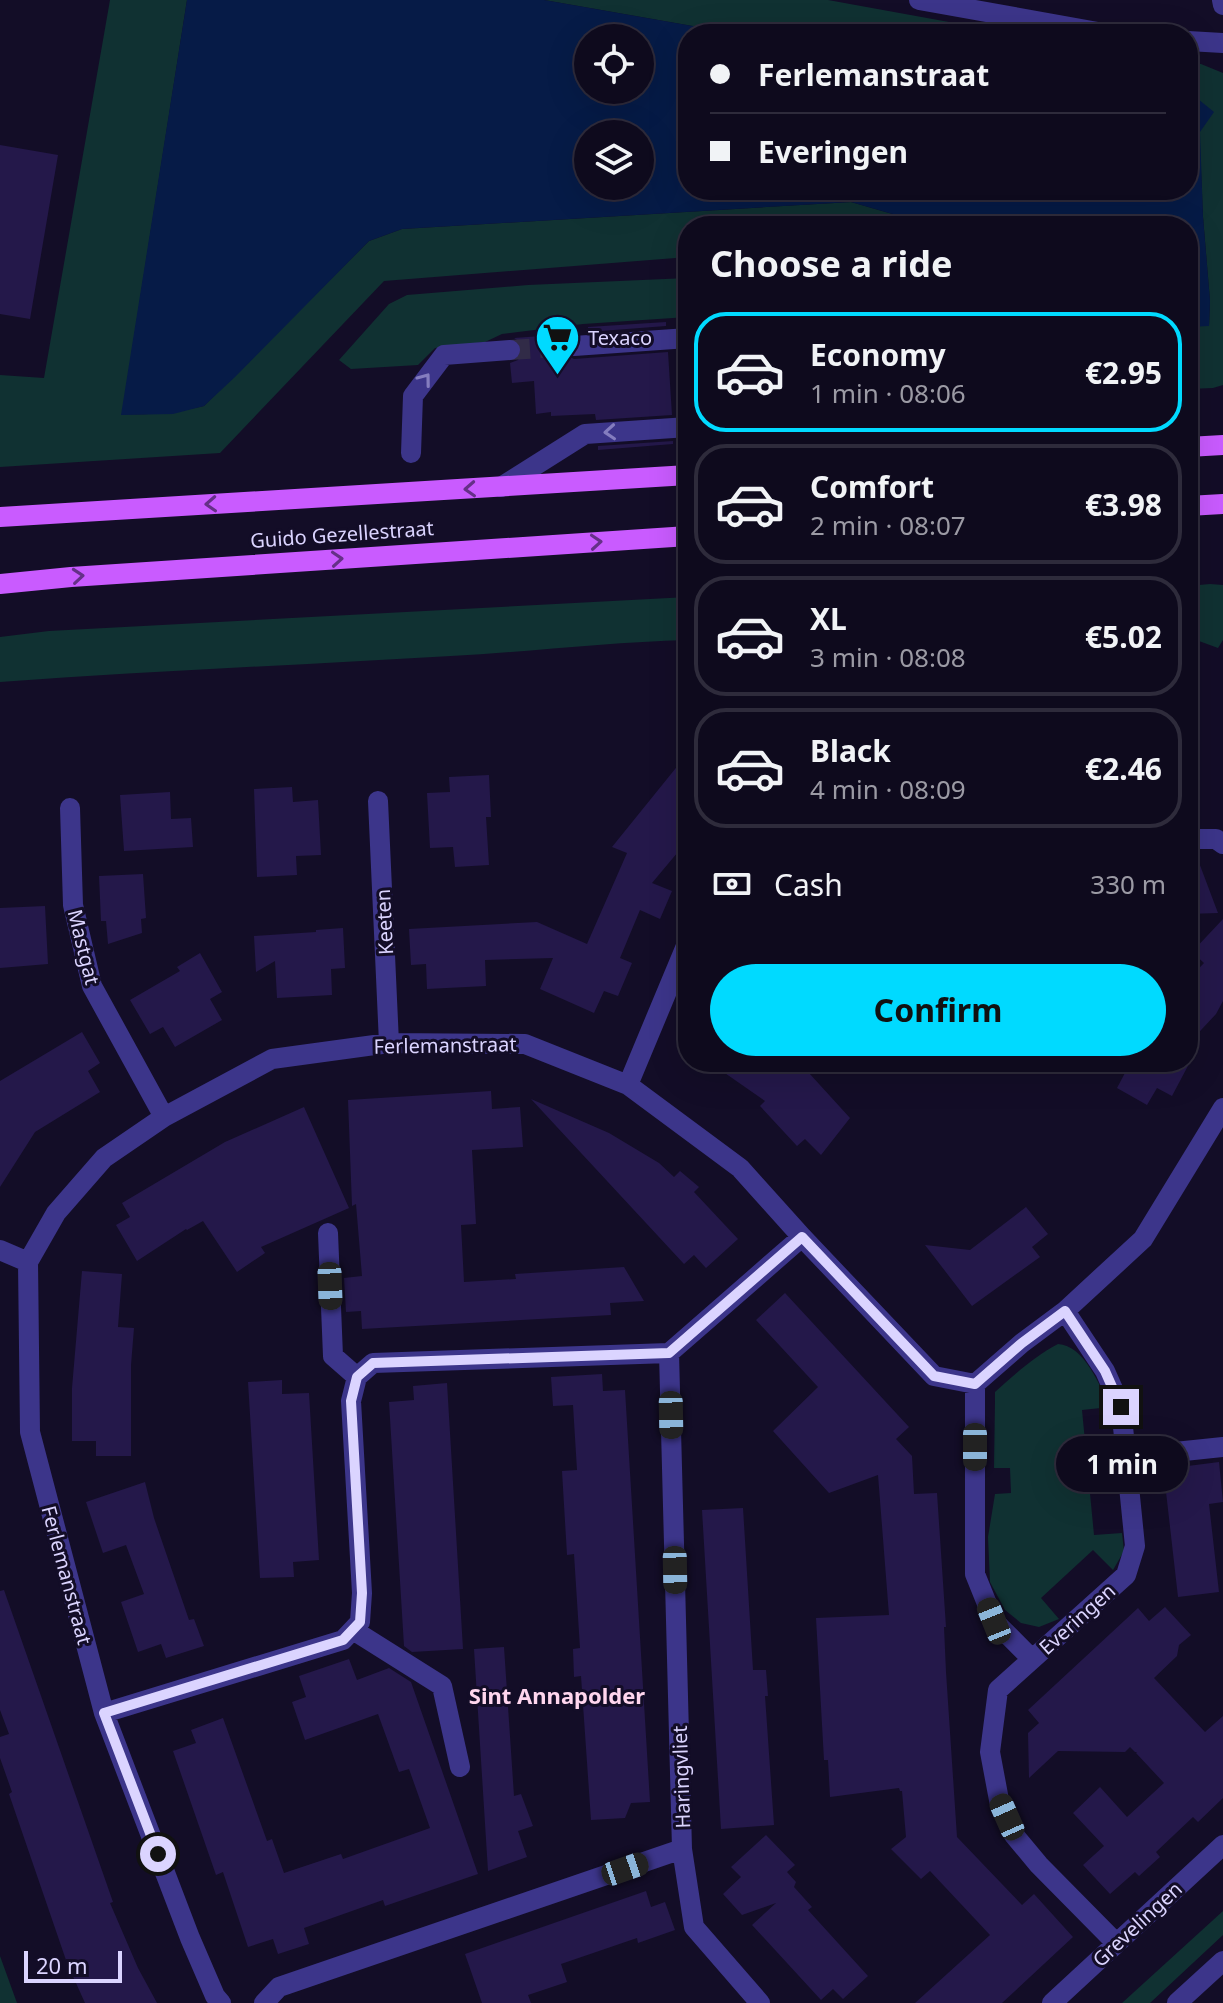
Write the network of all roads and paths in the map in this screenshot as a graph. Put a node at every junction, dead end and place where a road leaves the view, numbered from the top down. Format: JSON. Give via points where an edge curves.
{"nodes":[{"id":1,"x":919,"y":0,"type":"edge"},
{"id":2,"x":1053,"y":24,"type":"edge"},
{"id":3,"x":1198,"y":42,"type":"edge"},
{"id":4,"x":1223,"y":43,"type":"edge"},
{"id":5,"x":678,"y":339,"type":"edge"},
{"id":6,"x":574,"y":346,"type":"tunnel mouth"},
{"id":7,"x":510,"y":350,"type":"tunnel mouth"},
{"id":8,"x":678,"y":428,"type":"edge"},
{"id":9,"x":1223,"y":445,"type":"edge"},
{"id":10,"x":1198,"y":446,"type":"edge"},
{"id":11,"x":411,"y":453,"type":"dead end"},
{"id":12,"x":678,"y":476,"type":"edge"},
{"id":13,"x":501,"y":487,"type":"junction"},
{"id":14,"x":1223,"y":504,"type":"edge"},
{"id":15,"x":1198,"y":505,"type":"edge"},
{"id":16,"x":0,"y":517,"type":"edge"},
{"id":17,"x":678,"y":537,"type":"edge"},
{"id":18,"x":0,"y":584,"type":"edge"},
{"id":19,"x":378,"y":801,"type":"dead end"},
{"id":20,"x":70,"y":808,"type":"dead end"},
{"id":21,"x":1198,"y":839,"type":"edge"},
{"id":22,"x":1223,"y":844,"type":"edge"},
{"id":23,"x":678,"y":965,"type":"edge"},
{"id":24,"x":389,"y":1043,"type":"junction"},
{"id":25,"x":628,"y":1085,"type":"junction"},
{"id":26,"x":1223,"y":1108,"type":"edge"},
{"id":27,"x":164,"y":1117,"type":"junction"},
{"id":28,"x":328,"y":1233,"type":"dead end"},
{"id":29,"x":802,"y":1237,"type":"junction"},
{"id":30,"x":0,"y":1250,"type":"edge"},
{"id":31,"x":28,"y":1262,"type":"junction"},
{"id":32,"x":1065,"y":1311,"type":"junction"},
{"id":33,"x":669,"y":1353,"type":"junction"},
{"id":34,"x":357,"y":1377,"type":"junction"},
{"id":35,"x":975,"y":1384,"type":"junction"},
{"id":36,"x":1223,"y":1447,"type":"edge"},
{"id":37,"x":1127,"y":1457,"type":"junction"},
{"id":38,"x":353,"y":1630,"type":"junction"},
{"id":39,"x":1032,"y":1659,"type":"junction"},
{"id":40,"x":104,"y":1713,"type":"junction"},
{"id":41,"x":460,"y":1767,"type":"dead end"},
{"id":42,"x":1223,"y":1845,"type":"edge"},
{"id":43,"x":682,"y":1849,"type":"junction"},
{"id":44,"x":1116,"y":1943,"type":"junction"},
{"id":45,"x":1223,"y":1961,"type":"edge"},
{"id":46,"x":221,"y":2003,"type":"edge"},
{"id":47,"x":264,"y":2003,"type":"edge"},
{"id":48,"x":760,"y":2003,"type":"edge"},
{"id":49,"x":1052,"y":2003,"type":"edge"},
{"id":50,"x":1177,"y":2003,"type":"edge"}],
"edges":[{"from":1,"to":2,"type":"street"},
{"from":3,"to":4,"type":"street"},
{"from":5,"to":6,"type":"street"},
{"from":11,"to":7,"type":"street","one_way":true,"via":[[413,396],[444,355]]},
{"from":8,"to":13,"type":"street","one_way":true,"via":[[585,434]]},
{"from":9,"to":10,"type":"main road"},
{"from":12,"to":13,"type":"main road","name":"Guido Gezellestraat"},
{"from":13,"to":16,"type":"main road","name":"Guido Gezellestraat","one_way":true},
{"from":14,"to":15,"type":"main road"},
{"from":18,"to":17,"type":"main road","name":"Guido Gezellestraat","one_way":true},
{"from":19,"to":24,"type":"street","name":"Keeten"},
{"from":20,"to":27,"type":"street","name":"Mastgat","via":[[73,905],[92,986]]},
{"from":21,"to":22,"type":"street"},
{"from":23,"to":25,"type":"street"},
{"from":24,"to":25,"type":"street","name":"Ferlemanstraat","via":[[525,1044]]},
{"from":24,"to":27,"type":"street","name":"Ferlemanstraat","via":[[272,1059]]},
{"from":25,"to":29,"type":"street","name":"Ferlemanstraat","via":[[740,1168]]},
{"from":26,"to":32,"type":"street","via":[[1143,1239]]},
{"from":27,"to":31,"type":"street","name":"Ferlemanstraat","via":[[104,1158],[56,1213]]},
{"from":28,"to":34,"type":"street","via":[[333,1356]]},
{"from":29,"to":33,"type":"street"},
{"from":29,"to":35,"type":"street","name":"Ferlemanstraat","via":[[934,1376]]},
{"from":30,"to":31,"type":"street"},
{"from":31,"to":40,"type":"street","name":"Ferlemanstraat","via":[[30,1432]]},
{"from":32,"to":35,"type":"street"},
{"from":32,"to":37,"type":"street","name":"Everingen","via":[[1105,1371],[1121,1407]]},
{"from":33,"to":34,"type":"street","via":[[373,1363]]},
{"from":33,"to":43,"type":"street","name":"Haringvliet"},
{"from":34,"to":38,"type":"street","via":[[351,1401],[362,1593],[360,1622]]},
{"from":35,"to":39,"type":"street","name":"Everingen","via":[[975,1574],[994,1621]]},
{"from":36,"to":37,"type":"street"},
{"from":37,"to":39,"type":"street","name":"Everingen","via":[[1135,1546],[1126,1575]]},
{"from":38,"to":40,"type":"street","via":[[343,1640]]},
{"from":38,"to":41,"type":"street","via":[[442,1686]]},
{"from":39,"to":44,"type":"street","name":"Everingen","via":[[998,1690],[990,1752],[999,1800],[1014,1835]]},
{"from":40,"to":46,"type":"street","name":"Ferlemanstraat","via":[[190,1938]]},
{"from":42,"to":44,"type":"street","name":"Grevelingen"},
{"from":43,"to":47,"type":"street","name":"Haringvliet","via":[[279,1987]]},
{"from":43,"to":48,"type":"street","via":[[694,1927]]},
{"from":44,"to":49,"type":"street","name":"Grevelingen"},
{"from":45,"to":50,"type":"street"}]}
